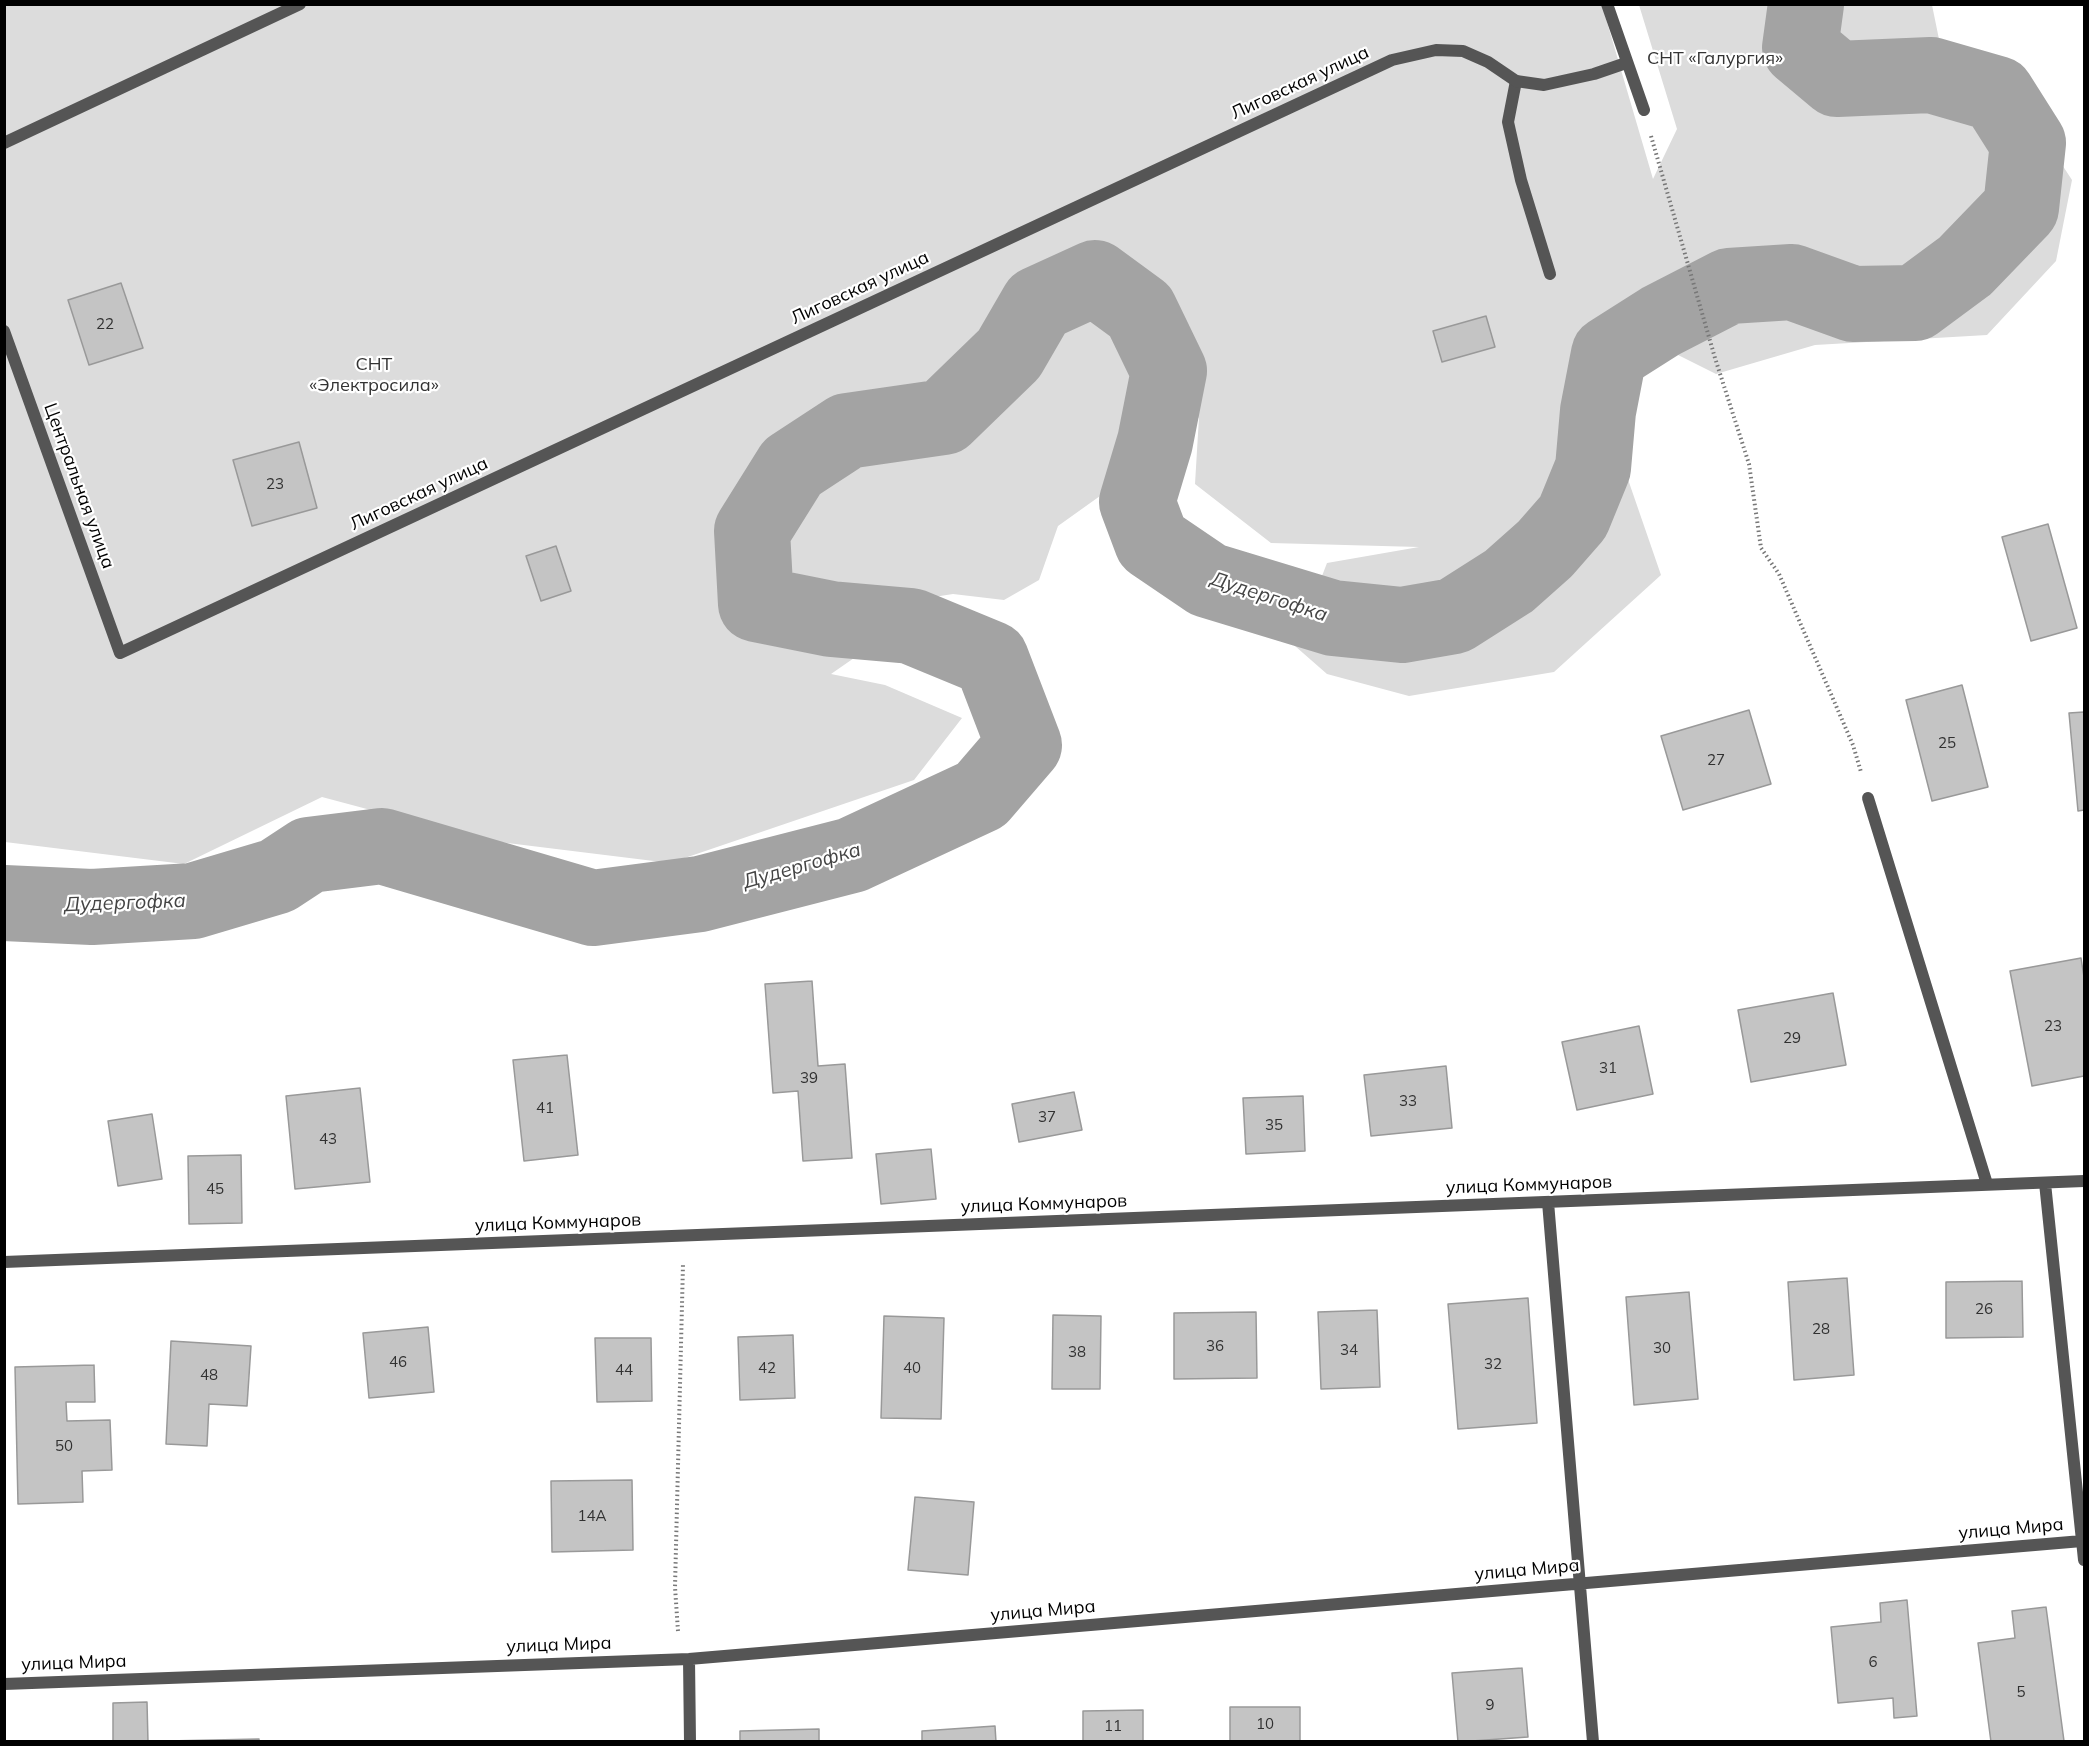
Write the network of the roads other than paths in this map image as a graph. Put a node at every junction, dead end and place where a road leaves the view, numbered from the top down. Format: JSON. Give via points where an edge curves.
{"nodes":[{"id":1,"x":300,"y":4,"type":"edge"},
{"id":2,"x":1607,"y":4,"type":"edge"},
{"id":3,"x":1626,"y":63,"type":"junction"},
{"id":4,"x":1516,"y":81,"type":"junction"},
{"id":5,"x":1644,"y":110,"type":"road end"},
{"id":6,"x":4,"y":142,"type":"edge"},
{"id":7,"x":1550,"y":274,"type":"dead end"},
{"id":8,"x":4,"y":331,"type":"edge"},
{"id":9,"x":120,"y":653,"type":"joint"},
{"id":10,"x":1868,"y":798,"type":"road end"},
{"id":11,"x":2085,"y":1181,"type":"edge"},
{"id":12,"x":2045,"y":1183,"type":"junction"},
{"id":13,"x":1987,"y":1184,"type":"junction"},
{"id":14,"x":1548,"y":1202,"type":"junction"},
{"id":15,"x":4,"y":1262,"type":"edge"},
{"id":16,"x":2082,"y":1540,"type":"junction"},
{"id":17,"x":2085,"y":1560,"type":"edge"},
{"id":18,"x":1580,"y":1584,"type":"junction"},
{"id":19,"x":688,"y":1659,"type":"junction"},
{"id":20,"x":4,"y":1684,"type":"edge"},
{"id":21,"x":690,"y":1742,"type":"edge"},
{"id":22,"x":1593,"y":1742,"type":"edge"}],
"edges":[{"from":1,"to":6,"type":"street"},
{"from":2,"to":3,"type":"street"},
{"from":3,"to":4,"type":"street","name":"Лиговская улица","via":[[1544,85]]},
{"from":3,"to":5,"type":"street"},
{"from":4,"to":7,"type":"street","via":[[1509,122],[1521,180]]},
{"from":4,"to":9,"type":"street","name":"Лиговская улица","via":[[1463,51],[1437,50],[1392,60]]},
{"from":8,"to":9,"type":"street","name":"Центральная улица"},
{"from":10,"to":13,"type":"street"},
{"from":11,"to":12,"type":"street","name":"улица Коммунаров"},
{"from":12,"to":13,"type":"street","name":"улица Коммунаров"},
{"from":12,"to":16,"type":"street"},
{"from":13,"to":14,"type":"street","name":"улица Коммунаров"},
{"from":14,"to":15,"type":"street","name":"улица Коммунаров"},
{"from":14,"to":18,"type":"street"},
{"from":16,"to":17,"type":"street"},
{"from":16,"to":18,"type":"street","name":"улица Мира"},
{"from":18,"to":19,"type":"street","name":"улица Мира"},
{"from":18,"to":22,"type":"street"},
{"from":19,"to":20,"type":"street","name":"улица Мира"},
{"from":19,"to":21,"type":"street"}]}
